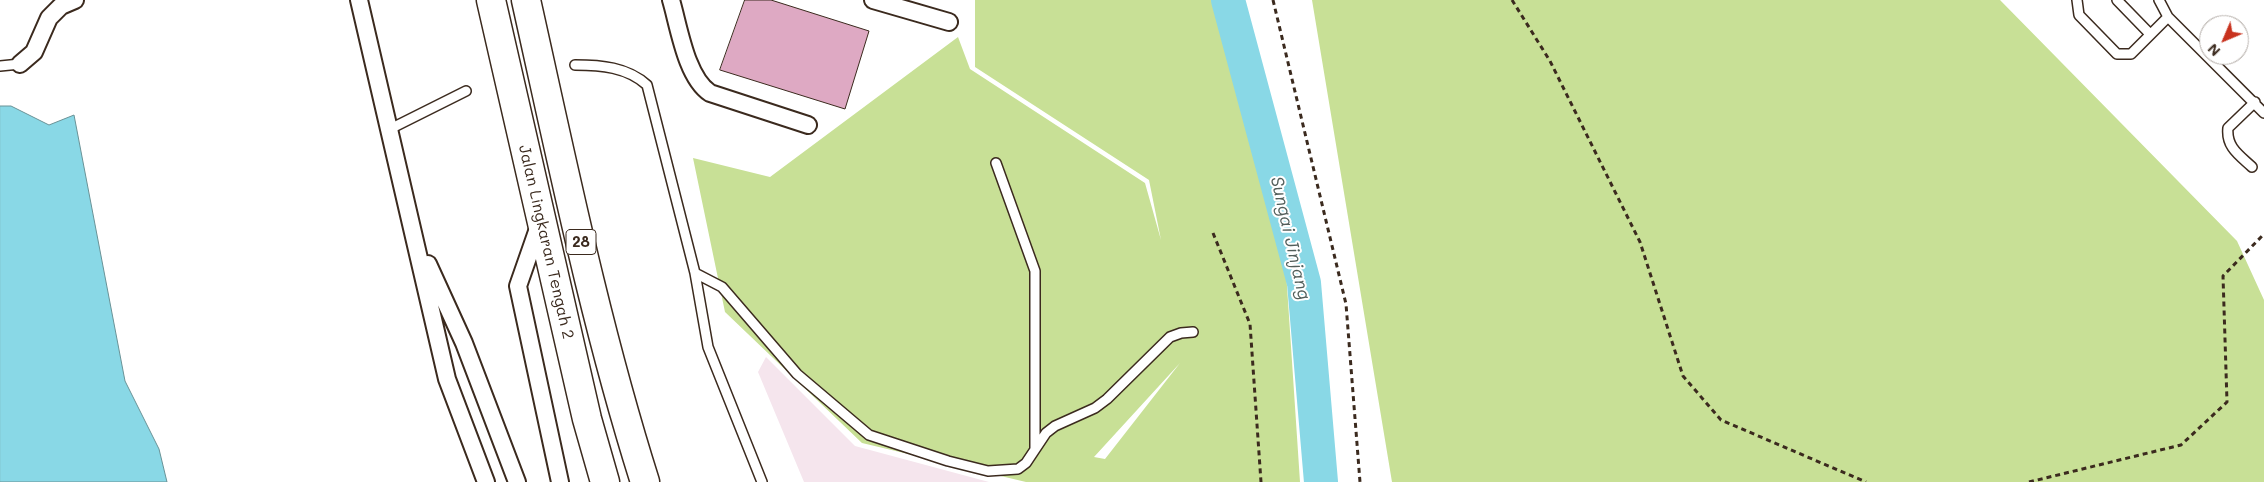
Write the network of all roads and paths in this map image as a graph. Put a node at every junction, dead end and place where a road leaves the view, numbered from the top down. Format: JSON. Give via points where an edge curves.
{"nodes":[{"id":1,"x":76,"y":0,"type":"edge"},
{"id":2,"x":359,"y":0,"type":"edge"},
{"id":3,"x":491,"y":0,"type":"edge"},
{"id":4,"x":526,"y":0,"type":"edge"},
{"id":5,"x":671,"y":0,"type":"edge"},
{"id":6,"x":873,"y":0,"type":"edge"},
{"id":7,"x":1273,"y":0,"type":"edge"},
{"id":8,"x":1512,"y":0,"type":"edge"},
{"id":9,"x":2077,"y":0,"type":"edge"},
{"id":10,"x":2117,"y":0,"type":"edge"},
{"id":11,"x":2159,"y":0,"type":"edge"},
{"id":12,"x":2168,"y":17,"type":"junction"},
{"id":13,"x":949,"y":22,"type":"dead end"},
{"id":14,"x":2150,"y":34,"type":"junction"},
{"id":15,"x":20,"y":64,"type":"joint"},
{"id":16,"x":575,"y":65,"type":"dead end"},
{"id":17,"x":0,"y":66,"type":"edge"},
{"id":18,"x":466,"y":91,"type":"dead end"},
{"id":19,"x":2255,"y":102,"type":"junction"},
{"id":20,"x":2264,"y":113,"type":"edge"},
{"id":21,"x":808,"y":126,"type":"dead end"},
{"id":22,"x":388,"y":130,"type":"junction"},
{"id":23,"x":996,"y":163,"type":"dead end"},
{"id":24,"x":2252,"y":168,"type":"dead end"},
{"id":25,"x":541,"y":220,"type":"junction"},
{"id":26,"x":414,"y":232,"type":"junction"},
{"id":27,"x":1213,"y":233,"type":"dead end"},
{"id":28,"x":2264,"y":234,"type":"edge"},
{"id":29,"x":695,"y":273,"type":"junction"},
{"id":30,"x":1194,"y":332,"type":"dead end"},
{"id":31,"x":1035,"y":449,"type":"junction"},
{"id":32,"x":486,"y":482,"type":"edge"},
{"id":33,"x":517,"y":482,"type":"edge"},
{"id":34,"x":560,"y":482,"type":"edge"},
{"id":35,"x":605,"y":482,"type":"edge"},
{"id":36,"x":645,"y":482,"type":"edge"},
{"id":37,"x":762,"y":482,"type":"edge"},
{"id":38,"x":1261,"y":482,"type":"edge"},
{"id":39,"x":1360,"y":482,"type":"edge"},
{"id":40,"x":1866,"y":482,"type":"edge"},
{"id":41,"x":2029,"y":482,"type":"edge"}],
"edges":[{"from":1,"to":15,"type":"street","via":[[61,6],[49,18],[34,52]]},
{"from":2,"to":22,"type":"street"},
{"from":3,"to":25,"type":"highway","name":"Jalan Lingkaran Tengah 2","number":"28"},
{"from":4,"to":36,"type":"highway","name":"Jalan Lingkaran Tengah 2","number":"28","via":[[574,214],[622,408]]},
{"from":5,"to":21,"type":"street","via":[[694,77],[703,88]]},
{"from":6,"to":13,"type":"street"},
{"from":7,"to":39,"type":"path","via":[[1346,304]]},
{"from":8,"to":40,"type":"path","via":[[1550,60],[1640,242],[1683,376],[1721,420]]},
{"from":9,"to":14,"type":"lane","via":[[2079,15],[2118,54],[2131,54]]},
{"from":10,"to":14,"type":"lane"},
{"from":11,"to":12,"type":"lane"},
{"from":12,"to":14,"type":"lane"},
{"from":12,"to":19,"type":"lane"},
{"from":15,"to":17,"type":"lane"},
{"from":16,"to":29,"type":"lane","via":[[611,68],[638,76],[647,85]]},
{"from":18,"to":22,"type":"lane"},
{"from":19,"to":20,"type":"lane"},
{"from":19,"to":24,"type":"lane","via":[[2228,128],[2227,139],[2230,147]]},
{"from":22,"to":26,"type":"street"},
{"from":23,"to":31,"type":"lane","via":[[1035,271]]},
{"from":25,"to":34,"type":"street","via":[[518,286]]},
{"from":25,"to":35,"type":"highway","name":"Jalan Lingkaran Tengah 2","number":"28","via":[[587,419]]},
{"from":26,"to":32,"type":"street","via":[[447,379]]},
{"from":26,"to":33,"type":"street","via":[[464,343]]},
{"from":27,"to":38,"type":"path","via":[[1250,324]]},
{"from":28,"to":41,"type":"path","via":[[2223,276],[2226,402],[2181,445]]},
{"from":29,"to":31,"type":"lane","via":[[722,287],[797,374],[868,435],[948,461],[988,470],[1018,469]]},
{"from":29,"to":37,"type":"lane","via":[[708,347]]},
{"from":30,"to":31,"type":"lane","via":[[1170,337],[1107,399],[1055,426]]}]}
